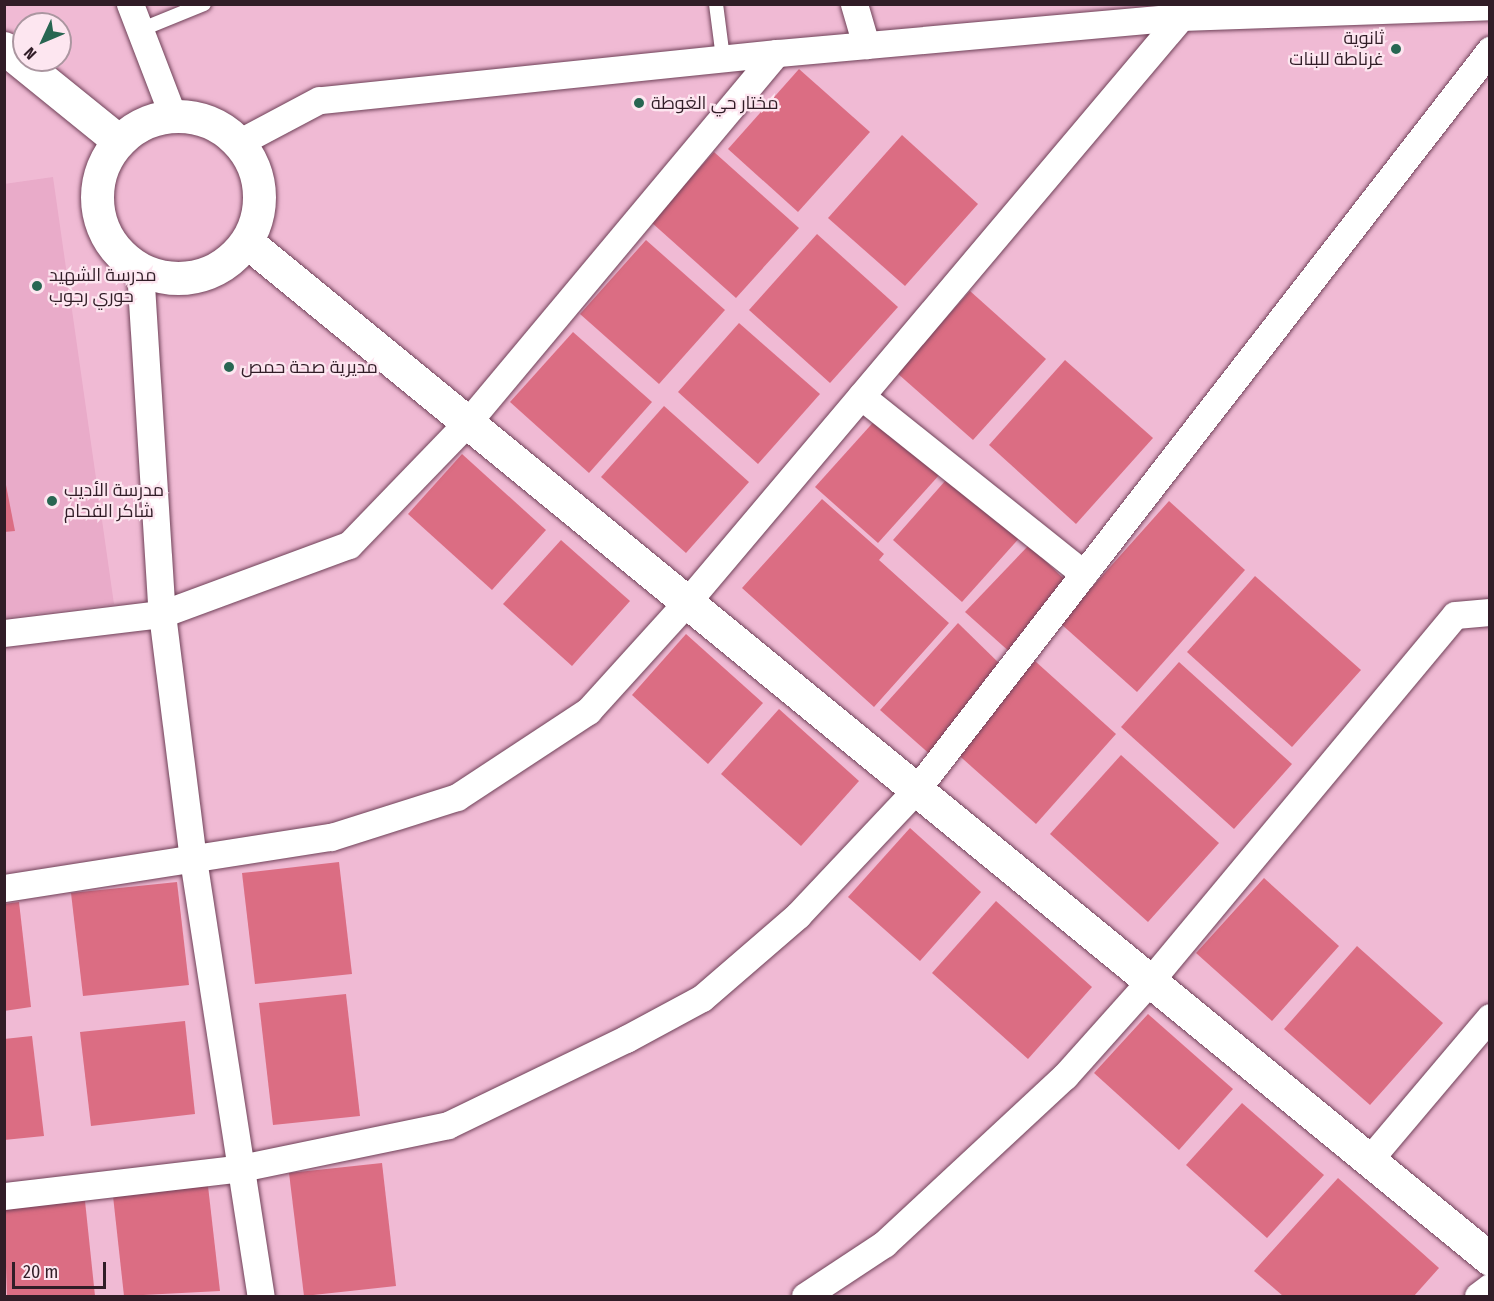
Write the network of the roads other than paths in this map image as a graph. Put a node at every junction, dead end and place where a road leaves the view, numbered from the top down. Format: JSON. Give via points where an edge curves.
{"nodes":[{"id":1,"x":130,"y":4,"type":"edge"},
{"id":2,"x":204,"y":4,"type":"edge"},
{"id":3,"x":716,"y":4,"type":"edge"},
{"id":4,"x":854,"y":4,"type":"edge"},
{"id":5,"x":1490,"y":6,"type":"edge"},
{"id":6,"x":1180,"y":11,"type":"edge"},
{"id":7,"x":140,"y":30,"type":"junction"},
{"id":8,"x":866,"y":45,"type":"junction"},
{"id":9,"x":4,"y":48,"type":"edge"},
{"id":10,"x":1490,"y":50,"type":"edge"},
{"id":11,"x":776,"y":53,"type":"junction"},
{"id":12,"x":723,"y":58,"type":"junction"},
{"id":13,"x":173,"y":116,"type":"junction"},
{"id":14,"x":119,"y":141,"type":"junction"},
{"id":15,"x":238,"y":143,"type":"junction"},
{"id":16,"x":247,"y":242,"type":"junction"},
{"id":17,"x":140,"y":269,"type":"junction"},
{"id":18,"x":861,"y":396,"type":"junction"},
{"id":19,"x":467,"y":423,"type":"junction"},
{"id":20,"x":1084,"y":574,"type":"junction"},
{"id":21,"x":687,"y":602,"type":"junction"},
{"id":22,"x":1490,"y":612,"type":"edge"},
{"id":23,"x":162,"y":614,"type":"junction"},
{"id":24,"x":4,"y":633,"type":"edge"},
{"id":25,"x":916,"y":790,"type":"junction"},
{"id":26,"x":194,"y":859,"type":"junction"},
{"id":27,"x":4,"y":888,"type":"edge"},
{"id":28,"x":1150,"y":981,"type":"junction"},
{"id":29,"x":1490,"y":1017,"type":"edge"},
{"id":30,"x":1369,"y":1160,"type":"junction"},
{"id":31,"x":241,"y":1168,"type":"junction"},
{"id":32,"x":4,"y":1196,"type":"edge"},
{"id":33,"x":1490,"y":1259,"type":"edge"},
{"id":34,"x":1490,"y":1287,"type":"edge"},
{"id":35,"x":261,"y":1296,"type":"edge"},
{"id":36,"x":805,"y":1296,"type":"edge"},
{"id":37,"x":1478,"y":1296,"type":"edge"}],
"edges":[{"from":1,"to":7,"type":"street"},
{"from":2,"to":7,"type":"lane"},
{"from":3,"to":12,"type":"lane"},
{"from":4,"to":8,"type":"street"},
{"from":5,"to":6,"type":"street"},
{"from":6,"to":8,"type":"street"},
{"from":6,"to":18,"type":"street"},
{"from":7,"to":13,"type":"street"},
{"from":8,"to":11,"type":"street"},
{"from":9,"to":14,"type":"main road"},
{"from":10,"to":20,"type":"street"},
{"from":11,"to":12,"type":"street"},
{"from":11,"to":19,"type":"street"},
{"from":12,"to":15,"type":"street","via":[[319,100]]},
{"from":13,"to":14,"type":"main road","via":[[153,120]]},
{"from":13,"to":15,"type":"main road","via":[[197,118],[220,128]]},
{"from":14,"to":17,"type":"main road","via":[[104,162],[97,185],[97,210],[105,234],[120,254]]},
{"from":15,"to":16,"type":"main road","via":[[253,166],[259,192],[257,218]]},
{"from":16,"to":17,"type":"main road","via":[[231,260],[187,279],[162,278]]},
{"from":16,"to":19,"type":"main road"},
{"from":17,"to":23,"type":"street"},
{"from":18,"to":20,"type":"street"},
{"from":18,"to":21,"type":"street"},
{"from":19,"to":21,"type":"main road"},
{"from":19,"to":23,"type":"street","via":[[349,545]]},
{"from":20,"to":25,"type":"street"},
{"from":21,"to":25,"type":"main road"},
{"from":21,"to":26,"type":"street","via":[[588,711],[457,797],[331,837]]},
{"from":22,"to":28,"type":"street","via":[[1455,615]]},
{"from":23,"to":24,"type":"street"},
{"from":23,"to":26,"type":"street"},
{"from":25,"to":28,"type":"main road"},
{"from":25,"to":31,"type":"street","via":[[798,915],[702,998],[448,1125]]},
{"from":26,"to":27,"type":"street"},
{"from":26,"to":31,"type":"street"},
{"from":28,"to":30,"type":"main road"},
{"from":28,"to":36,"type":"street","via":[[1065,1076],[884,1244]]},
{"from":29,"to":30,"type":"street"},
{"from":30,"to":33,"type":"main road"},
{"from":31,"to":32,"type":"street"},
{"from":31,"to":35,"type":"street"},
{"from":34,"to":37,"type":"street"}]}
